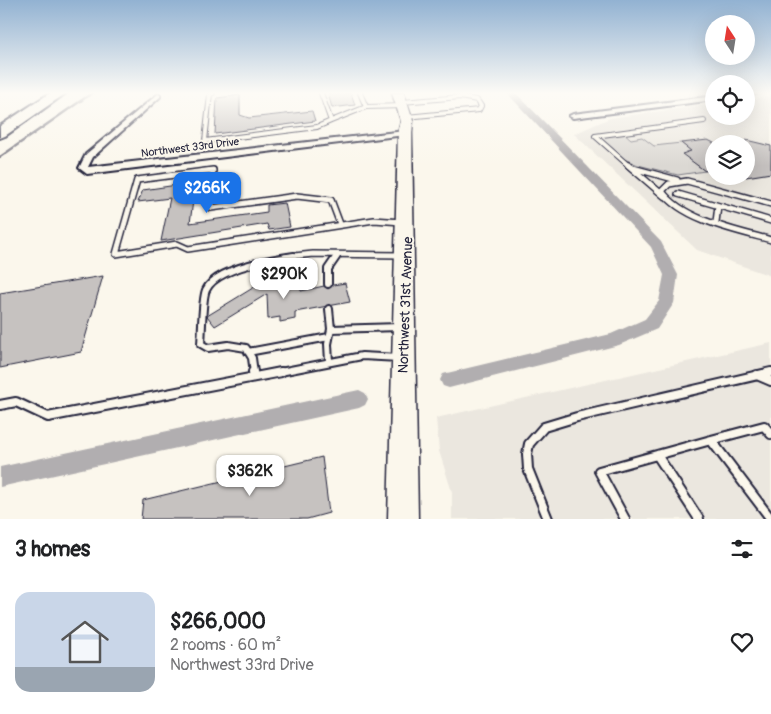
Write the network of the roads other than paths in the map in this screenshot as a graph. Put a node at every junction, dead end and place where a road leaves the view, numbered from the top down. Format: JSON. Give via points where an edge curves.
{"nodes":[{"id":1,"x":25,"y":117,"type":"edge"},
{"id":2,"x":134,"y":117,"type":"edge"},
{"id":3,"x":207,"y":117,"type":"edge"},
{"id":4,"x":338,"y":117,"type":"edge"},
{"id":5,"x":366,"y":117,"type":"edge"},
{"id":6,"x":403,"y":117,"type":"edge"},
{"id":7,"x":331,"y":120,"type":"joint"},
{"id":8,"x":704,"y":121,"type":"dead end"},
{"id":9,"x":0,"y":134,"type":"edge"},
{"id":10,"x":631,"y":167,"type":"junction"},
{"id":11,"x":680,"y":181,"type":"junction"},
{"id":12,"x":678,"y":194,"type":"dead end"},
{"id":13,"x":664,"y":196,"type":"junction"},
{"id":14,"x":771,"y":204,"type":"edge"},
{"id":15,"x":718,"y":206,"type":"junction"},
{"id":16,"x":771,"y":221,"type":"edge"},
{"id":17,"x":407,"y":222,"type":"junction"},
{"id":18,"x":716,"y":222,"type":"junction"},
{"id":19,"x":340,"y":224,"type":"junction"},
{"id":20,"x":771,"y":240,"type":"edge"},
{"id":21,"x":406,"y":255,"type":"junction"},
{"id":22,"x":336,"y":256,"type":"junction"},
{"id":23,"x":328,"y":284,"type":"dead end"},
{"id":24,"x":329,"y":309,"type":"dead end"},
{"id":25,"x":404,"y":326,"type":"junction"},
{"id":26,"x":331,"y":329,"type":"junction"},
{"id":27,"x":329,"y":337,"type":"junction"},
{"id":28,"x":248,"y":352,"type":"junction"},
{"id":29,"x":403,"y":358,"type":"junction"},
{"id":30,"x":329,"y":362,"type":"junction"},
{"id":31,"x":771,"y":372,"type":"edge"},
{"id":32,"x":758,"y":375,"type":"junction"},
{"id":33,"x":254,"y":377,"type":"junction"},
{"id":34,"x":771,"y":380,"type":"edge"},
{"id":35,"x":0,"y":405,"type":"edge"},
{"id":36,"x":771,"y":434,"type":"edge"},
{"id":37,"x":711,"y":440,"type":"junction"},
{"id":38,"x":657,"y":455,"type":"junction"},
{"id":39,"x":403,"y":519,"type":"edge"},
{"id":40,"x":548,"y":519,"type":"edge"},
{"id":41,"x":625,"y":519,"type":"edge"},
{"id":42,"x":699,"y":519,"type":"edge"},
{"id":43,"x":771,"y":519,"type":"edge"}],
"edges":[{"from":1,"to":9,"type":"highway"},
{"from":2,"to":5,"type":"street","name":"Northwest 33rd Drive","via":[[89,156],[83,168],[87,171]]},
{"from":3,"to":7,"type":"lane","via":[[205,140],[317,127]]},
{"from":4,"to":7,"type":"lane"},
{"from":6,"to":17,"type":"main road","name":"Northwest 31st Avenue"},
{"from":8,"to":10,"type":"lane","via":[[595,136]]},
{"from":10,"to":11,"type":"lane"},
{"from":10,"to":13,"type":"lane"},
{"from":11,"to":13,"type":"lane","via":[[664,187]]},
{"from":11,"to":14,"type":"lane"},
{"from":12,"to":15,"type":"lane"},
{"from":13,"to":18,"type":"lane","via":[[684,212]]},
{"from":15,"to":16,"type":"lane"},
{"from":15,"to":18,"type":"lane"},
{"from":17,"to":19,"type":"lane","via":[[374,220]]},
{"from":17,"to":21,"type":"main road","name":"Northwest 31st Avenue"},
{"from":18,"to":20,"type":"lane"},
{"from":19,"to":19,"type":"lane","via":[[188,249],[177,244],[116,254],[137,180],[194,172],[213,170],[211,208],[297,196],[331,200]]},
{"from":21,"to":22,"type":"lane"},
{"from":21,"to":25,"type":"main road","name":"Northwest 31st Avenue"},
{"from":22,"to":23,"type":"lane","via":[[328,270]]},
{"from":22,"to":28,"type":"lane","via":[[313,254],[251,264],[211,283],[206,290],[202,344],[208,348],[228,345],[246,348]]},
{"from":24,"to":26,"type":"lane"},
{"from":25,"to":26,"type":"lane"},
{"from":25,"to":29,"type":"main road","name":"Northwest 31st Avenue"},
{"from":26,"to":27,"type":"lane"},
{"from":27,"to":28,"type":"lane"},
{"from":27,"to":30,"type":"lane"},
{"from":28,"to":33,"type":"lane"},
{"from":29,"to":30,"type":"lane","via":[[362,356]]},
{"from":29,"to":39,"type":"main road","name":"Northwest 31st Avenue"},
{"from":30,"to":33,"type":"lane"},
{"from":31,"to":32,"type":"lane"},
{"from":32,"to":34,"type":"lane"},
{"from":32,"to":40,"type":"lane","via":[[544,427],[529,444],[527,454],[528,469]]},
{"from":33,"to":35,"type":"lane","via":[[48,417],[16,402]]},
{"from":36,"to":37,"type":"lane","via":[[764,426]]},
{"from":37,"to":38,"type":"lane"},
{"from":37,"to":43,"type":"lane"},
{"from":38,"to":41,"type":"lane","via":[[599,471]]},
{"from":38,"to":42,"type":"lane"}]}
